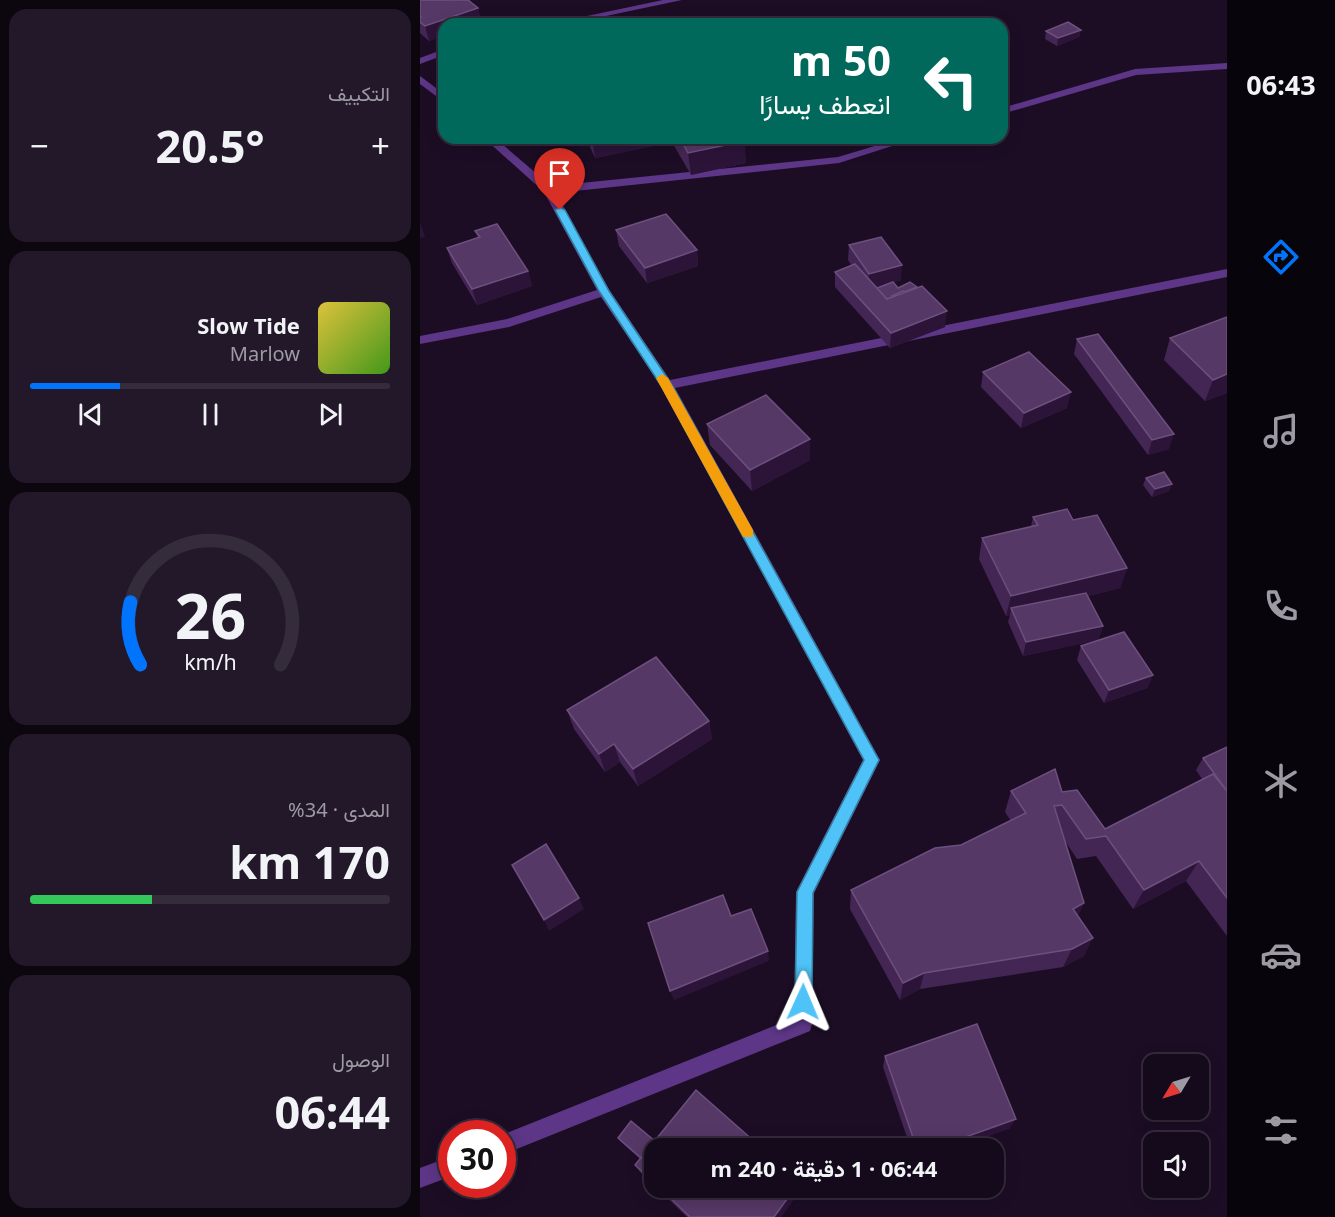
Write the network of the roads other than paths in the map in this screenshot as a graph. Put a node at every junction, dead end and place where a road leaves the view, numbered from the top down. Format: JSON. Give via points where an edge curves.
{"nodes":[{"id":1,"x":677,"y":0,"type":"edge"},
{"id":2,"x":585,"y":18,"type":"edge"},
{"id":3,"x":438,"y":54,"type":"edge"},
{"id":4,"x":420,"y":61,"type":"edge"},
{"id":5,"x":1227,"y":66,"type":"edge"},
{"id":6,"x":420,"y":79,"type":"edge"},
{"id":7,"x":438,"y":94,"type":"edge"},
{"id":8,"x":1008,"y":109,"type":"edge"},
{"id":9,"x":496,"y":144,"type":"edge"},
{"id":10,"x":892,"y":144,"type":"edge"},
{"id":11,"x":549,"y":190,"type":"junction"},
{"id":12,"x":1227,"y":273,"type":"edge"},
{"id":13,"x":604,"y":291,"type":"junction"},
{"id":14,"x":420,"y":340,"type":"edge"},
{"id":15,"x":667,"y":385,"type":"junction"},
{"id":16,"x":516,"y":1139,"type":"edge"},
{"id":17,"x":438,"y":1172,"type":"edge"},
{"id":18,"x":420,"y":1179,"type":"edge"}],
"edges":[{"from":1,"to":2,"type":"street"},
{"from":3,"to":4,"type":"street"},
{"from":5,"to":8,"type":"street","via":[[1134,72]]},
{"from":6,"to":7,"type":"street"},
{"from":9,"to":11,"type":"street"},
{"from":10,"to":11,"type":"street","via":[[839,160]]},
{"from":11,"to":13,"type":"street"},
{"from":12,"to":15,"type":"street"},
{"from":13,"to":14,"type":"street","via":[[509,322]]},
{"from":13,"to":15,"type":"street"},
{"from":15,"to":16,"type":"street","via":[[872,760],[805,892],[803,1024]]},
{"from":17,"to":18,"type":"street"}]}
